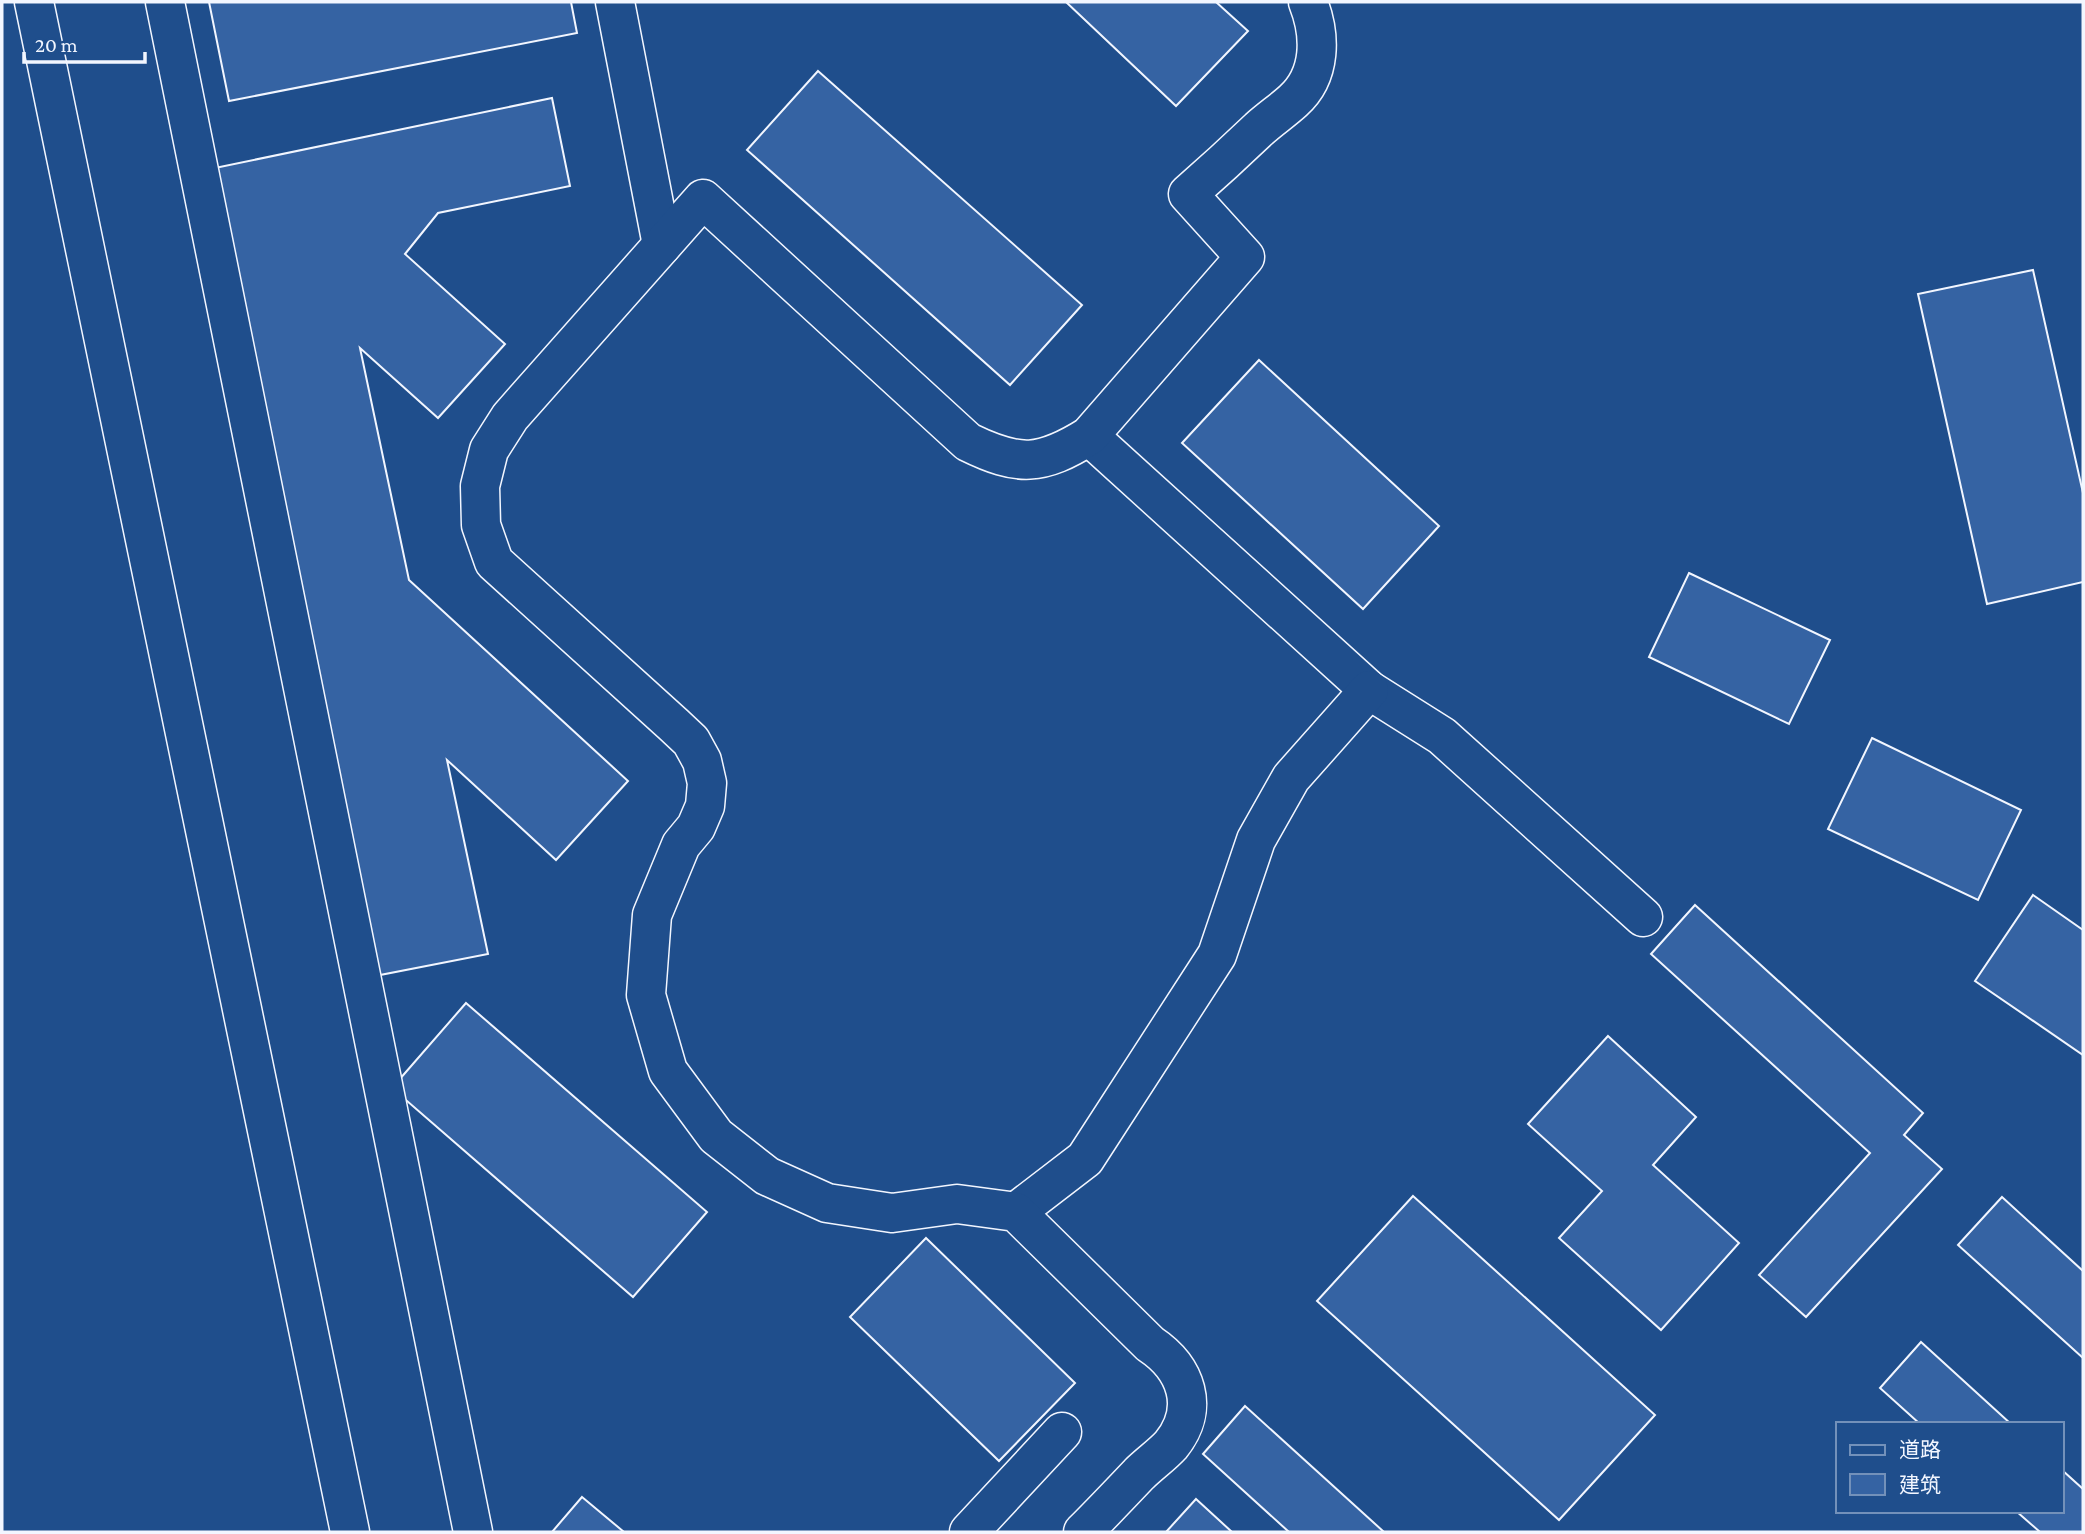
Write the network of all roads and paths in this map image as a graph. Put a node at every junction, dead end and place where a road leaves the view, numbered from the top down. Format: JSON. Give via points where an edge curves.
{"nodes":[{"id":1,"x":34,"y":2,"type":"edge"},
{"id":2,"x":165,"y":2,"type":"edge"},
{"id":3,"x":615,"y":2,"type":"edge"},
{"id":4,"x":1308,"y":2,"type":"edge"},
{"id":5,"x":662,"y":246,"type":"junction"},
{"id":6,"x":1089,"y":436,"type":"junction"},
{"id":7,"x":1369,"y":690,"type":"junction"},
{"id":8,"x":1643,"y":917,"type":"dead end"},
{"id":9,"x":1016,"y":1212,"type":"junction"},
{"id":10,"x":1062,"y":1432,"type":"dead end"},
{"id":11,"x":349,"y":1532,"type":"edge"},
{"id":12,"x":473,"y":1532,"type":"edge"},
{"id":13,"x":969,"y":1532,"type":"edge"},
{"id":14,"x":1083,"y":1532,"type":"edge"}],
"edges":[{"from":1,"to":11,"type":"street"},
{"from":2,"to":12,"type":"street"},
{"from":3,"to":5,"type":"street"},
{"from":4,"to":6,"type":"street","via":[[1316,23],[1318,51],[1310,77],[1295,100],[1188,194],[1245,257]]},
{"from":5,"to":6,"type":"street","via":[[703,199],[968,442],[997,457],[1030,460],[1061,453]]},
{"from":5,"to":9,"type":"street","via":[[510,416],[489,450],[480,486],[481,525],[494,562],[691,741],[702,761],[707,783],[705,806],[696,828],[681,845],[652,915],[646,995],[668,1071],[716,1136],[766,1176],[827,1203],[892,1213],[957,1204]]},
{"from":6,"to":7,"type":"street"},
{"from":7,"to":8,"type":"street","via":[[1442,736]]},
{"from":7,"to":9,"type":"street","via":[[1290,778],[1256,841],[1217,955],[1085,1159]]},
{"from":9,"to":14,"type":"street","via":[[1150,1344],[1167,1355],[1186,1391],[1181,1430],[1170,1447]]},
{"from":10,"to":13,"type":"street"}]}
